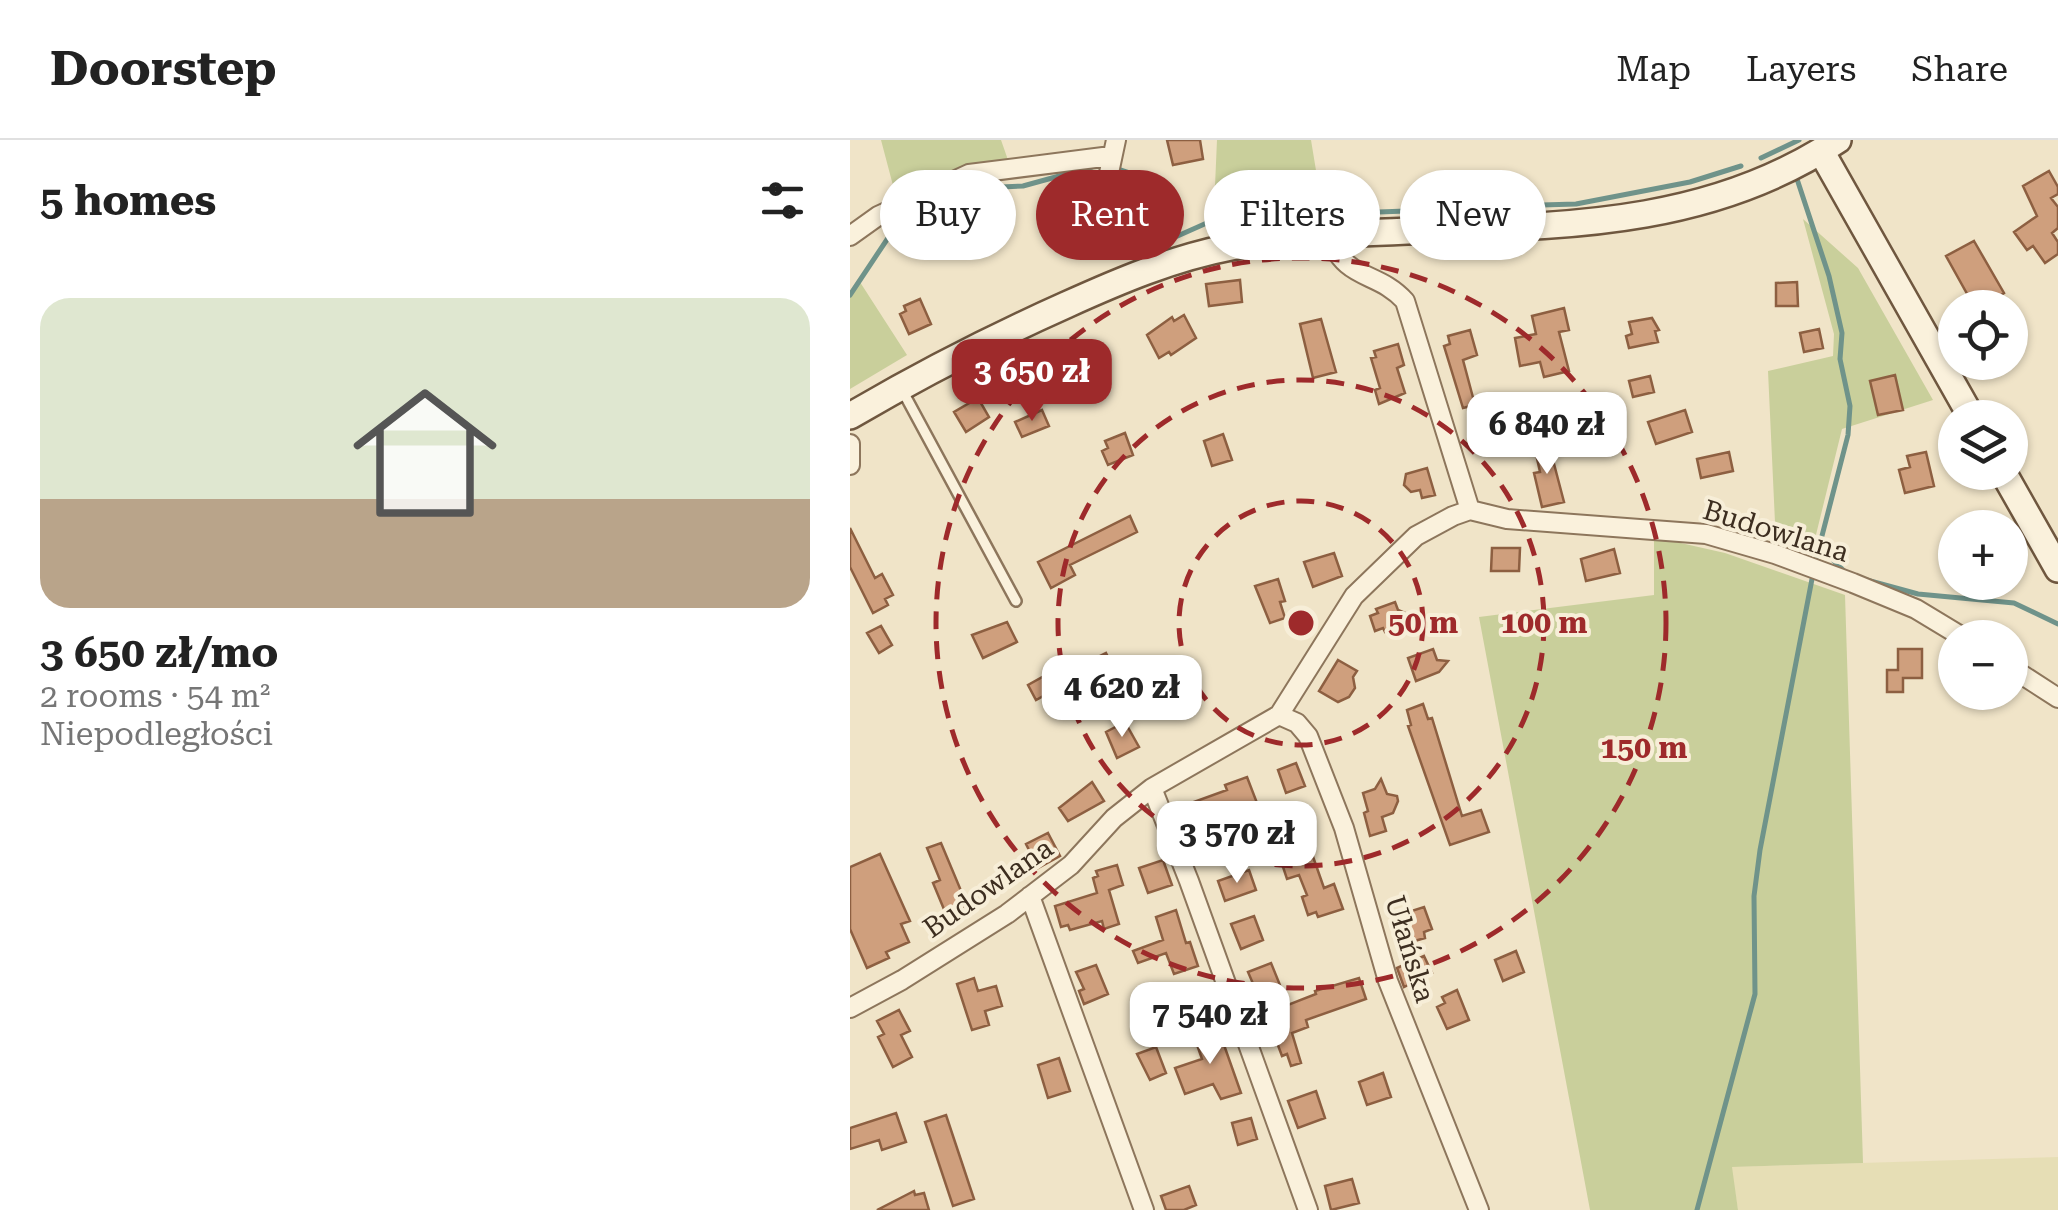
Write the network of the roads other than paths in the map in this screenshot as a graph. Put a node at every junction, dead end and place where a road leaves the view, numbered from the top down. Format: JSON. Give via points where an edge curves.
{"nodes":[{"id":1,"x":1829,"y":146,"type":"edge"},
{"id":2,"x":1113,"y":148,"type":"edge"},
{"id":3,"x":1380,"y":234,"type":"edge"},
{"id":4,"x":850,"y":236,"type":"edge"},
{"id":5,"x":1204,"y":255,"type":"edge"},
{"id":6,"x":1342,"y":260,"type":"edge"},
{"id":7,"x":1156,"y":267,"type":"junction"},
{"id":8,"x":901,"y":386,"type":"junction"},
{"id":9,"x":1963,"y":400,"type":"edge"},
{"id":10,"x":850,"y":416,"type":"edge"},
{"id":11,"x":850,"y":444,"type":"edge"},
{"id":12,"x":850,"y":465,"type":"edge"},
{"id":13,"x":2013,"y":490,"type":"edge"},
{"id":14,"x":1470,"y":510,"type":"junction"},
{"id":15,"x":2058,"y":569,"type":"edge"},
{"id":16,"x":1016,"y":601,"type":"dead end"},
{"id":17,"x":1938,"y":623,"type":"edge"},
{"id":18,"x":2028,"y":679,"type":"edge"},
{"id":19,"x":2058,"y":698,"type":"edge"},
{"id":20,"x":1279,"y":715,"type":"junction"},
{"id":21,"x":1152,"y":788,"type":"junction"},
{"id":22,"x":1030,"y":896,"type":"junction"},
{"id":23,"x":850,"y":1008,"type":"edge"},
{"id":24,"x":1144,"y":1210,"type":"edge"},
{"id":25,"x":1308,"y":1210,"type":"edge"},
{"id":26,"x":1479,"y":1210,"type":"edge"}],
"edges":[{"from":1,"to":3,"type":"street","via":[[1728,192],[1628,218]]},
{"from":1,"to":9,"type":"street"},
{"from":2,"to":4,"type":"street","via":[[969,174]]},
{"from":2,"to":7,"type":"street","via":[[1109,172]]},
{"from":5,"to":7,"type":"street"},
{"from":6,"to":14,"type":"street","via":[[1405,301]]},
{"from":7,"to":8,"type":"street"},
{"from":8,"to":10,"type":"street"},
{"from":8,"to":16,"type":"lane"},
{"from":11,"to":12,"type":"street"},
{"from":13,"to":15,"type":"street"},
{"from":14,"to":17,"type":"street","name":"Budowlana","via":[[1507,519],[1706,534],[1853,583]]},
{"from":14,"to":20,"type":"street","name":"Budowlana","via":[[1416,536],[1354,596]]},
{"from":18,"to":19,"type":"street"},
{"from":20,"to":21,"type":"street","name":"Budowlana"},
{"from":20,"to":26,"type":"street","name":"Ułańska","via":[[1308,736],[1344,828],[1388,982]]},
{"from":21,"to":22,"type":"street","name":"Budowlana"},
{"from":21,"to":25,"type":"street"},
{"from":22,"to":23,"type":"street","name":"Budowlana"},
{"from":22,"to":24,"type":"street"}]}
